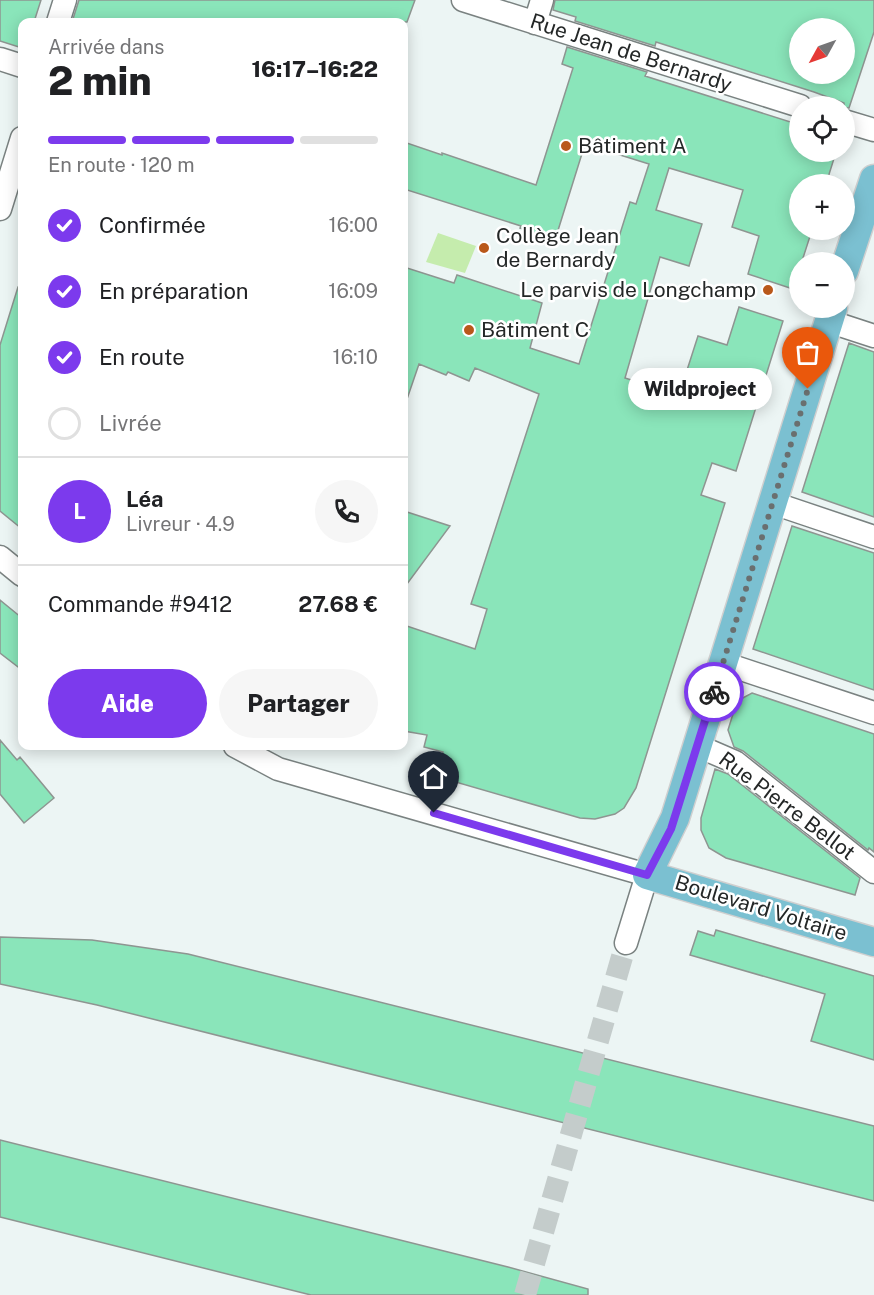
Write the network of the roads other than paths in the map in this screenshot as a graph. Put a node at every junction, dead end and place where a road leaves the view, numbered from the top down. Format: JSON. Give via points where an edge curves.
{"nodes":[{"id":1,"x":64,"y":0,"type":"edge"},
{"id":2,"x":463,"y":0,"type":"edge"},
{"id":3,"x":542,"y":0,"type":"edge"},
{"id":4,"x":59,"y":18,"type":"edge"},
{"id":5,"x":535,"y":23,"type":"junction"},
{"id":6,"x":0,"y":59,"type":"edge"},
{"id":7,"x":18,"y":65,"type":"edge"},
{"id":8,"x":789,"y":103,"type":"edge"},
{"id":9,"x":855,"y":124,"type":"edge"},
{"id":10,"x":874,"y":130,"type":"edge"},
{"id":11,"x":18,"y":151,"type":"edge"},
{"id":12,"x":874,"y":179,"type":"edge"},
{"id":13,"x":0,"y":209,"type":"edge"},
{"id":14,"x":850,"y":252,"type":"edge"},
{"id":15,"x":830,"y":318,"type":"edge"},
{"id":16,"x":839,"y":318,"type":"edge"},
{"id":17,"x":874,"y":336,"type":"edge"},
{"id":18,"x":773,"y":503,"type":"junction"},
{"id":19,"x":874,"y":537,"type":"edge"},
{"id":20,"x":0,"y":557,"type":"edge"},
{"id":21,"x":18,"y":572,"type":"edge"},
{"id":22,"x":723,"y":663,"type":"junction"},
{"id":23,"x":874,"y":713,"type":"edge"},
{"id":24,"x":698,"y":746,"type":"junction"},
{"id":25,"x":242,"y":750,"type":"edge"},
{"id":26,"x":874,"y":872,"type":"edge"},
{"id":27,"x":647,"y":875,"type":"junction"},
{"id":28,"x":874,"y":942,"type":"edge"},
{"id":29,"x":626,"y":943,"type":"tunnel mouth"}],
"edges":[{"from":1,"to":4,"type":"street"},
{"from":2,"to":5,"type":"street","name":"Rue Jean de Bernardy"},
{"from":3,"to":5,"type":"street"},
{"from":5,"to":8,"type":"street","name":"Rue Jean de Bernardy"},
{"from":6,"to":7,"type":"street"},
{"from":9,"to":10,"type":"street"},
{"from":11,"to":13,"type":"street"},
{"from":12,"to":14,"type":"main road"},
{"from":15,"to":18,"type":"main road"},
{"from":16,"to":17,"type":"street"},
{"from":18,"to":19,"type":"street"},
{"from":18,"to":22,"type":"main road"},
{"from":20,"to":21,"type":"street"},
{"from":22,"to":23,"type":"street"},
{"from":22,"to":24,"type":"main road"},
{"from":24,"to":26,"type":"street","name":"Rue Pierre Bellot","via":[[735,762]]},
{"from":24,"to":27,"type":"main road","via":[[671,829]]},
{"from":25,"to":27,"type":"street","via":[[278,769]]},
{"from":27,"to":28,"type":"main road","name":"Boulevard Voltaire"},
{"from":27,"to":29,"type":"street"}]}
